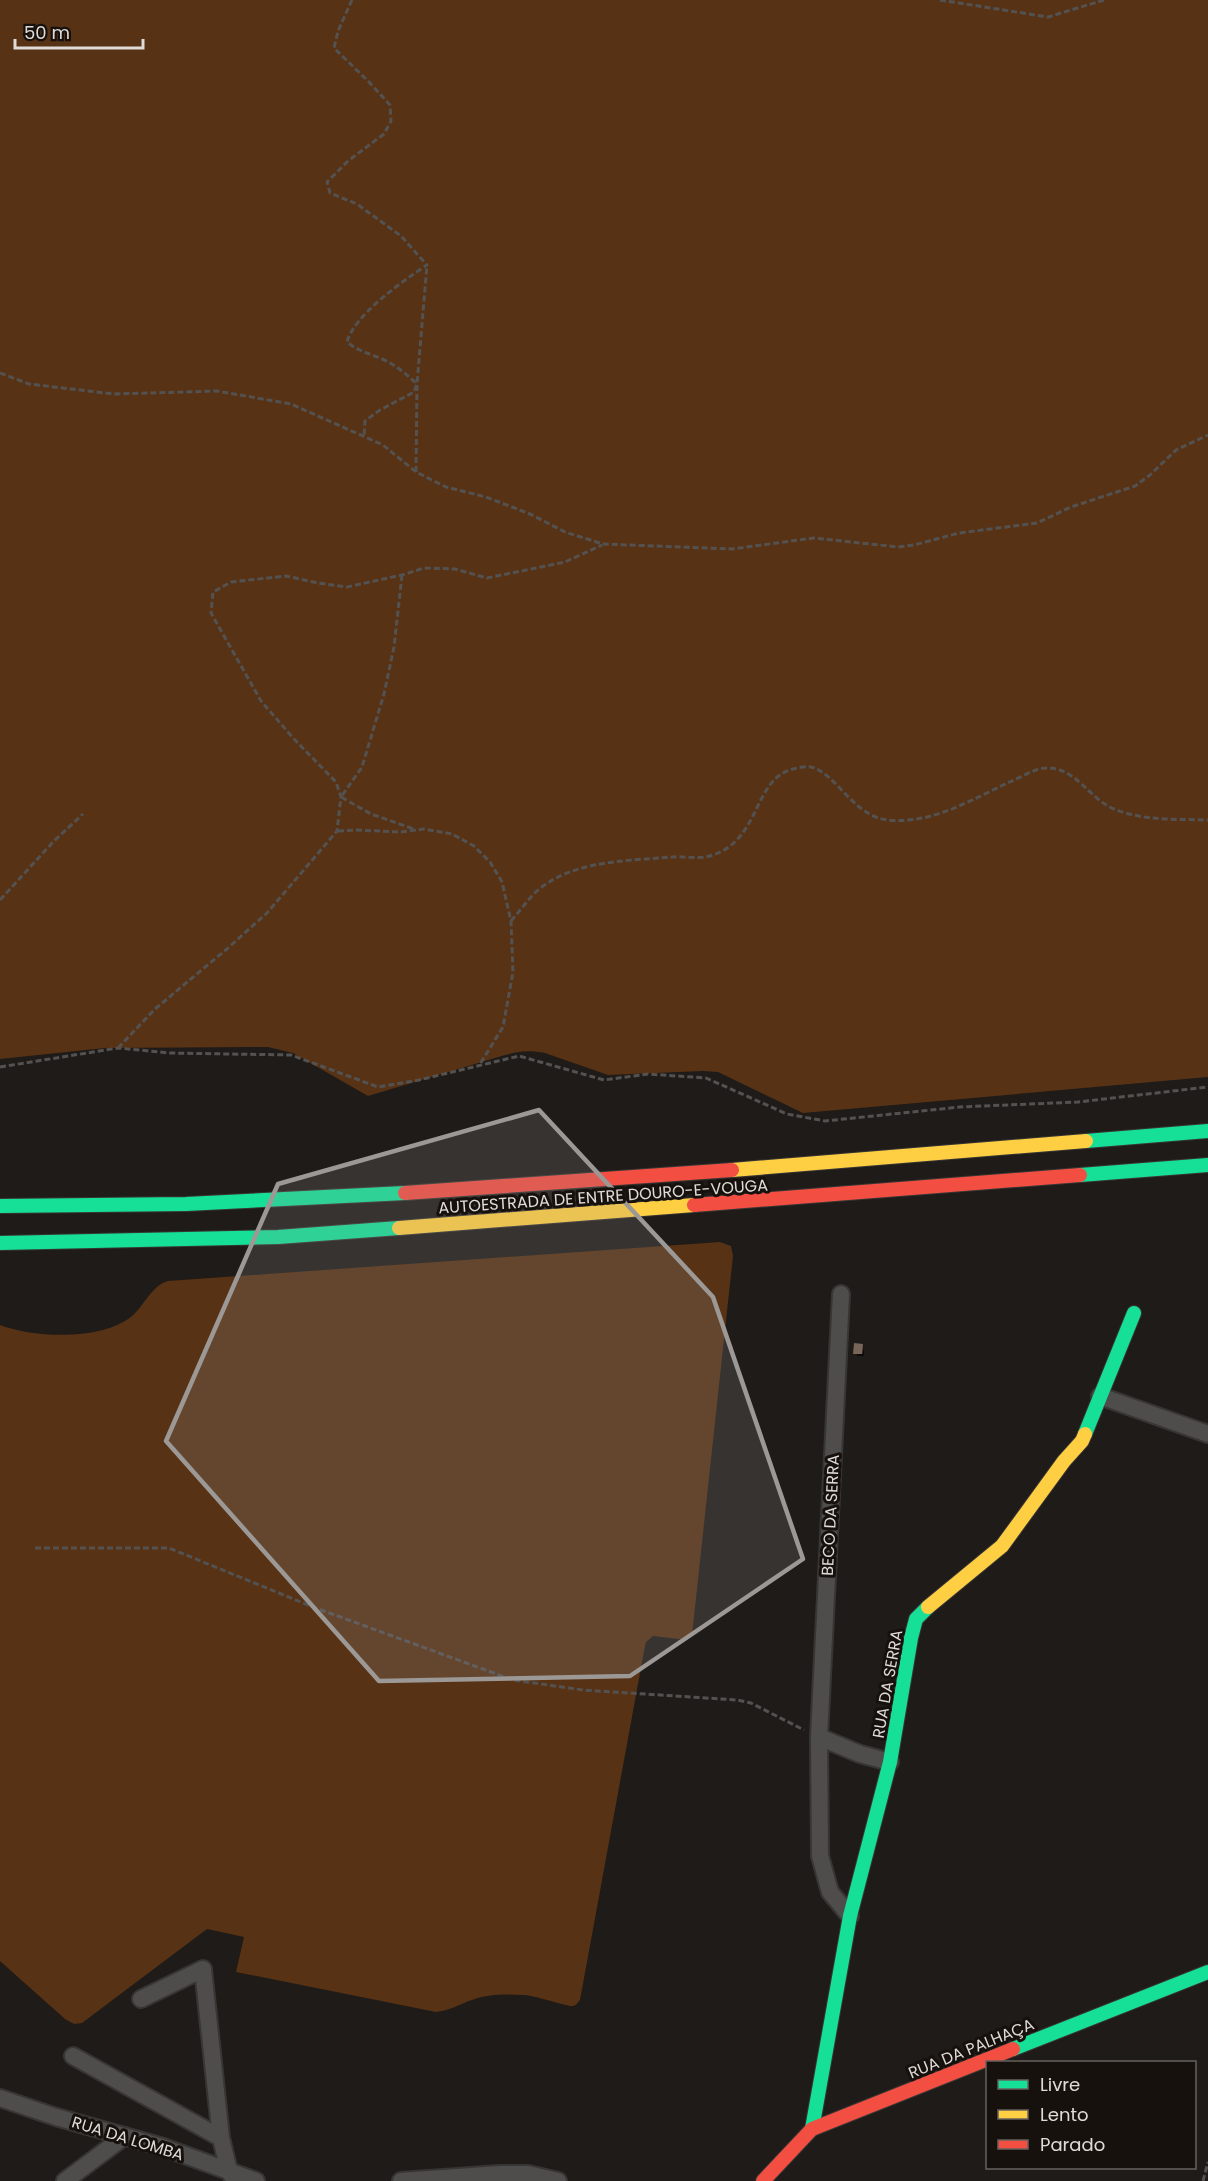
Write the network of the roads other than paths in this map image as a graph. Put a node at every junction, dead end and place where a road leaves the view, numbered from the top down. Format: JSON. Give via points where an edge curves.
{"nodes":[{"id":1,"x":1208,"y":1131,"type":"edge"},
{"id":2,"x":1208,"y":1165,"type":"edge"},
{"id":3,"x":0,"y":1206,"type":"edge"},
{"id":4,"x":0,"y":1243,"type":"edge"},
{"id":5,"x":842,"y":1294,"type":"dead end"},
{"id":6,"x":1134,"y":1313,"type":"dead end"},
{"id":7,"x":1100,"y":1396,"type":"junction"},
{"id":8,"x":1208,"y":1434,"type":"edge"},
{"id":9,"x":819,"y":1737,"type":"junction"},
{"id":10,"x":890,"y":1762,"type":"junction"},
{"id":11,"x":850,"y":1916,"type":"junction"},
{"id":12,"x":1208,"y":1972,"type":"edge"},
{"id":13,"x":141,"y":1999,"type":"dead end"},
{"id":14,"x":73,"y":2056,"type":"dead end"},
{"id":15,"x":0,"y":2098,"type":"edge"},
{"id":16,"x":813,"y":2129,"type":"junction"},
{"id":17,"x":125,"y":2136,"type":"junction"},
{"id":18,"x":221,"y":2138,"type":"junction"},
{"id":19,"x":232,"y":2176,"type":"edge"},
{"id":20,"x":65,"y":2181,"type":"edge"},
{"id":21,"x":256,"y":2181,"type":"edge"},
{"id":22,"x":401,"y":2181,"type":"edge"},
{"id":23,"x":558,"y":2181,"type":"edge"},
{"id":24,"x":763,"y":2181,"type":"edge"}],
"edges":[{"from":1,"to":3,"type":"main road","name":"AUTOESTRADA DE ENTRE DOURO-E-VOUGA","via":[[717,1172],[211,1203]]},
{"from":2,"to":4,"type":"main road","name":"AUTOESTRADA DE ENTRE DOURO-E-VOUGA","via":[[278,1237]]},
{"from":5,"to":9,"type":"street","name":"BECO DA SERRA"},
{"from":6,"to":7,"type":"main road","name":"RUA DA SERRA"},
{"from":7,"to":8,"type":"street"},
{"from":7,"to":10,"type":"main road","name":"RUA DA SERRA","via":[[1082,1441],[1002,1546],[916,1619]]},
{"from":9,"to":10,"type":"street"},
{"from":9,"to":11,"type":"street","name":"BECO DA SERRA","via":[[820,1856],[830,1892]]},
{"from":10,"to":11,"type":"main road","name":"RUA DA SERRA"},
{"from":11,"to":16,"type":"main road","name":"RUA DA SERRA"},
{"from":12,"to":16,"type":"main road","name":"RUA DA PALHAÇA"},
{"from":13,"to":18,"type":"street","via":[[203,1969]]},
{"from":14,"to":18,"type":"street"},
{"from":15,"to":17,"type":"street","name":"RUA DA LOMBA"},
{"from":16,"to":24,"type":"main road","name":"RUA DA PALHAÇA"},
{"from":17,"to":19,"type":"street","name":"RUA DA LOMBA","via":[[163,2147]]},
{"from":17,"to":20,"type":"street"},
{"from":18,"to":19,"type":"street"},
{"from":19,"to":21,"type":"street","name":"RUA DA LOMBA"},
{"from":22,"to":23,"type":"street","via":[[528,2174]]}]}
